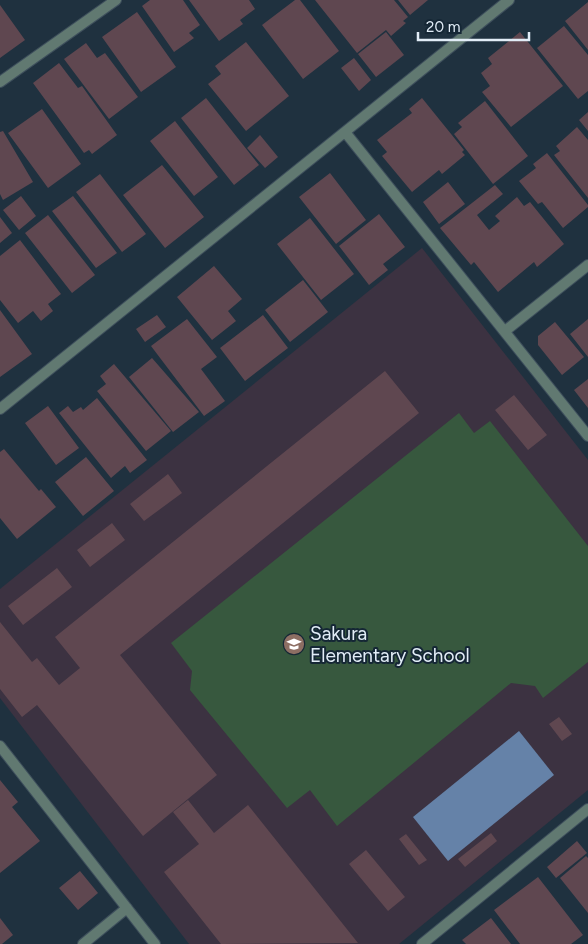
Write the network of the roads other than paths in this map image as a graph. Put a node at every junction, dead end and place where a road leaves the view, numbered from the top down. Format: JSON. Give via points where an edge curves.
{"nodes":[{"id":1,"x":116,"y":0,"type":"edge"},
{"id":2,"x":509,"y":0,"type":"edge"},
{"id":3,"x":0,"y":82,"type":"edge"},
{"id":4,"x":345,"y":132,"type":"junction"},
{"id":5,"x":588,"y":265,"type":"edge"},
{"id":6,"x":505,"y":331,"type":"junction"},
{"id":7,"x":0,"y":409,"type":"edge"},
{"id":8,"x":588,"y":436,"type":"edge"},
{"id":9,"x":0,"y":746,"type":"edge"},
{"id":10,"x":588,"y":809,"type":"edge"},
{"id":11,"x":127,"y":908,"type":"junction"},
{"id":12,"x":83,"y":944,"type":"edge"},
{"id":13,"x":155,"y":944,"type":"edge"},
{"id":14,"x":422,"y":944,"type":"edge"}],
"edges":[{"from":1,"to":3,"type":"street"},
{"from":2,"to":4,"type":"street"},
{"from":4,"to":6,"type":"street"},
{"from":4,"to":7,"type":"street"},
{"from":5,"to":6,"type":"street"},
{"from":6,"to":8,"type":"street"},
{"from":9,"to":11,"type":"street"},
{"from":10,"to":14,"type":"street"},
{"from":11,"to":12,"type":"street"},
{"from":11,"to":13,"type":"street"}]}
